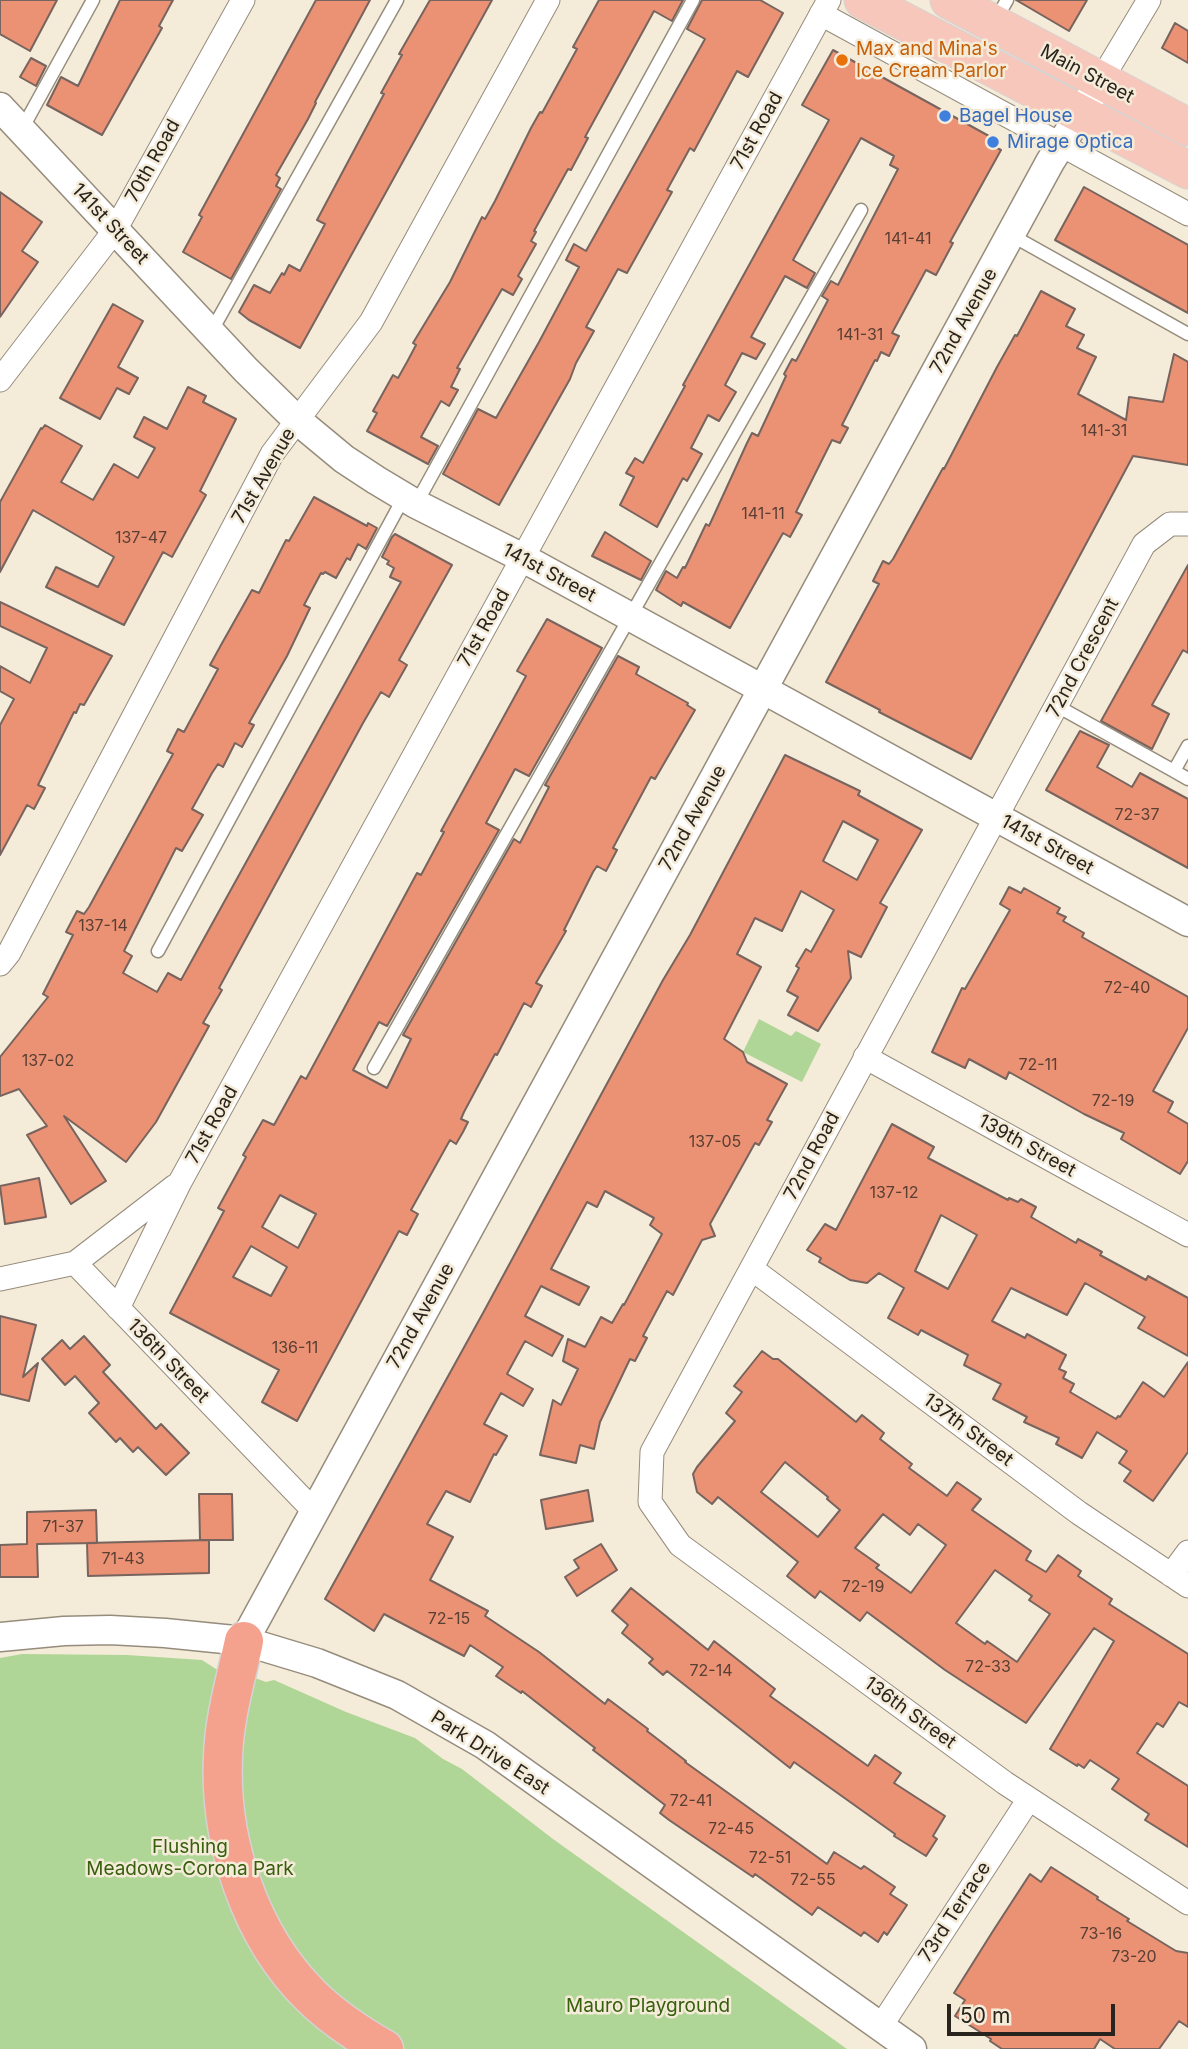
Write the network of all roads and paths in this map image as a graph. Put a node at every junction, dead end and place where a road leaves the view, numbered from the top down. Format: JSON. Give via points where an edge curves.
{"nodes":[{"id":1,"x":93,"y":0,"type":"edge"},
{"id":2,"x":243,"y":0,"type":"edge"},
{"id":3,"x":397,"y":0,"type":"edge"},
{"id":4,"x":548,"y":0,"type":"edge"},
{"id":5,"x":693,"y":0,"type":"edge"},
{"id":6,"x":863,"y":0,"type":"edge"},
{"id":7,"x":949,"y":0,"type":"edge"},
{"id":8,"x":1145,"y":1,"type":"edge"},
{"id":9,"x":825,"y":7,"type":"edge"},
{"id":10,"x":1000,"y":12,"type":"edge"},
{"id":11,"x":1100,"y":82,"type":"junction"},
{"id":12,"x":1081,"y":114,"type":"junction"},
{"id":13,"x":7,"y":118,"type":"edge"},
{"id":14,"x":1188,"y":127,"type":"edge"},
{"id":15,"x":1060,"y":144,"type":"junction"},
{"id":16,"x":1188,"y":170,"type":"edge"},
{"id":17,"x":861,"y":210,"type":"dead end"},
{"id":18,"x":1188,"y":214,"type":"edge"},
{"id":19,"x":115,"y":230,"type":"junction"},
{"id":20,"x":1011,"y":234,"type":"junction"},
{"id":21,"x":211,"y":332,"type":"junction"},
{"id":22,"x":1188,"y":334,"type":"edge"},
{"id":23,"x":0,"y":380,"type":"edge"},
{"id":24,"x":296,"y":420,"type":"junction"},
{"id":25,"x":410,"y":500,"type":"junction"},
{"id":26,"x":1188,"y":524,"type":"edge"},
{"id":27,"x":523,"y":558,"type":"junction"},
{"id":28,"x":630,"y":616,"type":"junction"},
{"id":29,"x":763,"y":689,"type":"junction"},
{"id":30,"x":1057,"y":706,"type":"junction"},
{"id":31,"x":1188,"y":746,"type":"edge"},
{"id":32,"x":1174,"y":771,"type":"junction"},
{"id":33,"x":1188,"y":779,"type":"edge"},
{"id":34,"x":997,"y":817,"type":"junction"},
{"id":35,"x":1188,"y":922,"type":"edge"},
{"id":36,"x":158,"y":951,"type":"dead end"},
{"id":37,"x":0,"y":964,"type":"edge"},
{"id":38,"x":865,"y":1057,"type":"junction"},
{"id":39,"x":374,"y":1068,"type":"dead end"},
{"id":40,"x":180,"y":1182,"type":"junction"},
{"id":41,"x":1188,"y":1235,"type":"edge"},
{"id":42,"x":75,"y":1264,"type":"junction"},
{"id":43,"x":752,"y":1269,"type":"junction"},
{"id":44,"x":0,"y":1279,"type":"edge"},
{"id":45,"x":118,"y":1308,"type":"junction"},
{"id":46,"x":650,"y":1502,"type":"joint"},
{"id":47,"x":314,"y":1512,"type":"junction"},
{"id":48,"x":1188,"y":1552,"type":"edge"},
{"id":49,"x":1180,"y":1581,"type":"edge"},
{"id":50,"x":0,"y":1637,"type":"edge"},
{"id":51,"x":244,"y":1641,"type":"junction"},
{"id":52,"x":1029,"y":1799,"type":"junction"},
{"id":53,"x":1188,"y":1903,"type":"edge"},
{"id":54,"x":881,"y":2026,"type":"junction"},
{"id":55,"x":384,"y":2049,"type":"edge"},
{"id":56,"x":912,"y":2049,"type":"edge"}],
"edges":[{"from":1,"to":13,"type":"lane"},
{"from":2,"to":19,"type":"street","name":"70th Road"},
{"from":3,"to":21,"type":"lane"},
{"from":4,"to":24,"type":"street","name":"71st Avenue","via":[[371,322]]},
{"from":5,"to":25,"type":"lane"},
{"from":6,"to":12,"type":"main road","name":"Main Street"},
{"from":7,"to":10,"type":"main road","name":"Main Street"},
{"from":8,"to":11,"type":"street","name":"72nd Avenue"},
{"from":9,"to":15,"type":"street"},
{"from":9,"to":27,"type":"street","name":"71st Road"},
{"from":10,"to":11,"type":"main road","name":"Main Street"},
{"from":11,"to":12,"type":"street","name":"72nd Avenue"},
{"from":11,"to":14,"type":"main road","name":"Main Street"},
{"from":12,"to":15,"type":"street","name":"72nd Avenue"},
{"from":12,"to":16,"type":"main road","name":"Main Street"},
{"from":13,"to":19,"type":"street","name":"141st Street"},
{"from":15,"to":18,"type":"street"},
{"from":15,"to":20,"type":"street","name":"72nd Avenue"},
{"from":17,"to":28,"type":"lane"},
{"from":19,"to":21,"type":"street","name":"141st Street"},
{"from":19,"to":23,"type":"street","name":"70th Road"},
{"from":20,"to":22,"type":"lane"},
{"from":20,"to":29,"type":"street","name":"72nd Avenue"},
{"from":21,"to":24,"type":"street","name":"141st Street"},
{"from":24,"to":25,"type":"street","name":"141st Street","via":[[344,459]]},
{"from":24,"to":37,"type":"street","name":"71st Avenue","via":[[272,454]]},
{"from":25,"to":27,"type":"street","name":"141st Street"},
{"from":25,"to":36,"type":"lane"},
{"from":26,"to":30,"type":"street","name":"72nd Crescent","via":[[1170,524],[1144,544]]},
{"from":27,"to":28,"type":"street","name":"141st Street"},
{"from":27,"to":40,"type":"street","name":"71st Road"},
{"from":28,"to":29,"type":"street","name":"141st Street"},
{"from":28,"to":39,"type":"lane"},
{"from":29,"to":34,"type":"street","name":"141st Street"},
{"from":29,"to":47,"type":"street","name":"72nd Avenue"},
{"from":30,"to":32,"type":"lane"},
{"from":30,"to":34,"type":"street","name":"72nd Crescent"},
{"from":31,"to":32,"type":"lane"},
{"from":32,"to":33,"type":"lane"},
{"from":34,"to":35,"type":"street","name":"141st Street"},
{"from":34,"to":38,"type":"street","name":"72nd Road"},
{"from":38,"to":41,"type":"street","name":"139th Street"},
{"from":38,"to":43,"type":"street","name":"72nd Road"},
{"from":40,"to":42,"type":"street","name":"71st Road"},
{"from":40,"to":45,"type":"street","name":"71st Road"},
{"from":42,"to":44,"type":"street"},
{"from":42,"to":45,"type":"street","name":"136th Street"},
{"from":43,"to":46,"type":"street","name":"72nd Road","via":[[652,1452]]},
{"from":43,"to":49,"type":"street","name":"137th Street","via":[[1079,1513]]},
{"from":45,"to":47,"type":"street","name":"136th Street"},
{"from":46,"to":52,"type":"street","name":"136th Street","via":[[680,1545]]},
{"from":47,"to":51,"type":"street","name":"72nd Avenue"},
{"from":48,"to":49,"type":"street"},
{"from":50,"to":51,"type":"street","name":"Park Drive East","via":[[110,1630]]},
{"from":51,"to":54,"type":"street","name":"Park Drive East","via":[[317,1663],[397,1695],[485,1745]]},
{"from":51,"to":55,"type":"highway","via":[[223,1756],[224,1804],[235,1864],[262,1926],[291,1973],[352,2031]]},
{"from":52,"to":53,"type":"street","name":"136th Street"},
{"from":52,"to":54,"type":"street","name":"73rd Terrace"},
{"from":54,"to":56,"type":"street","name":"Park Drive East"}]}
